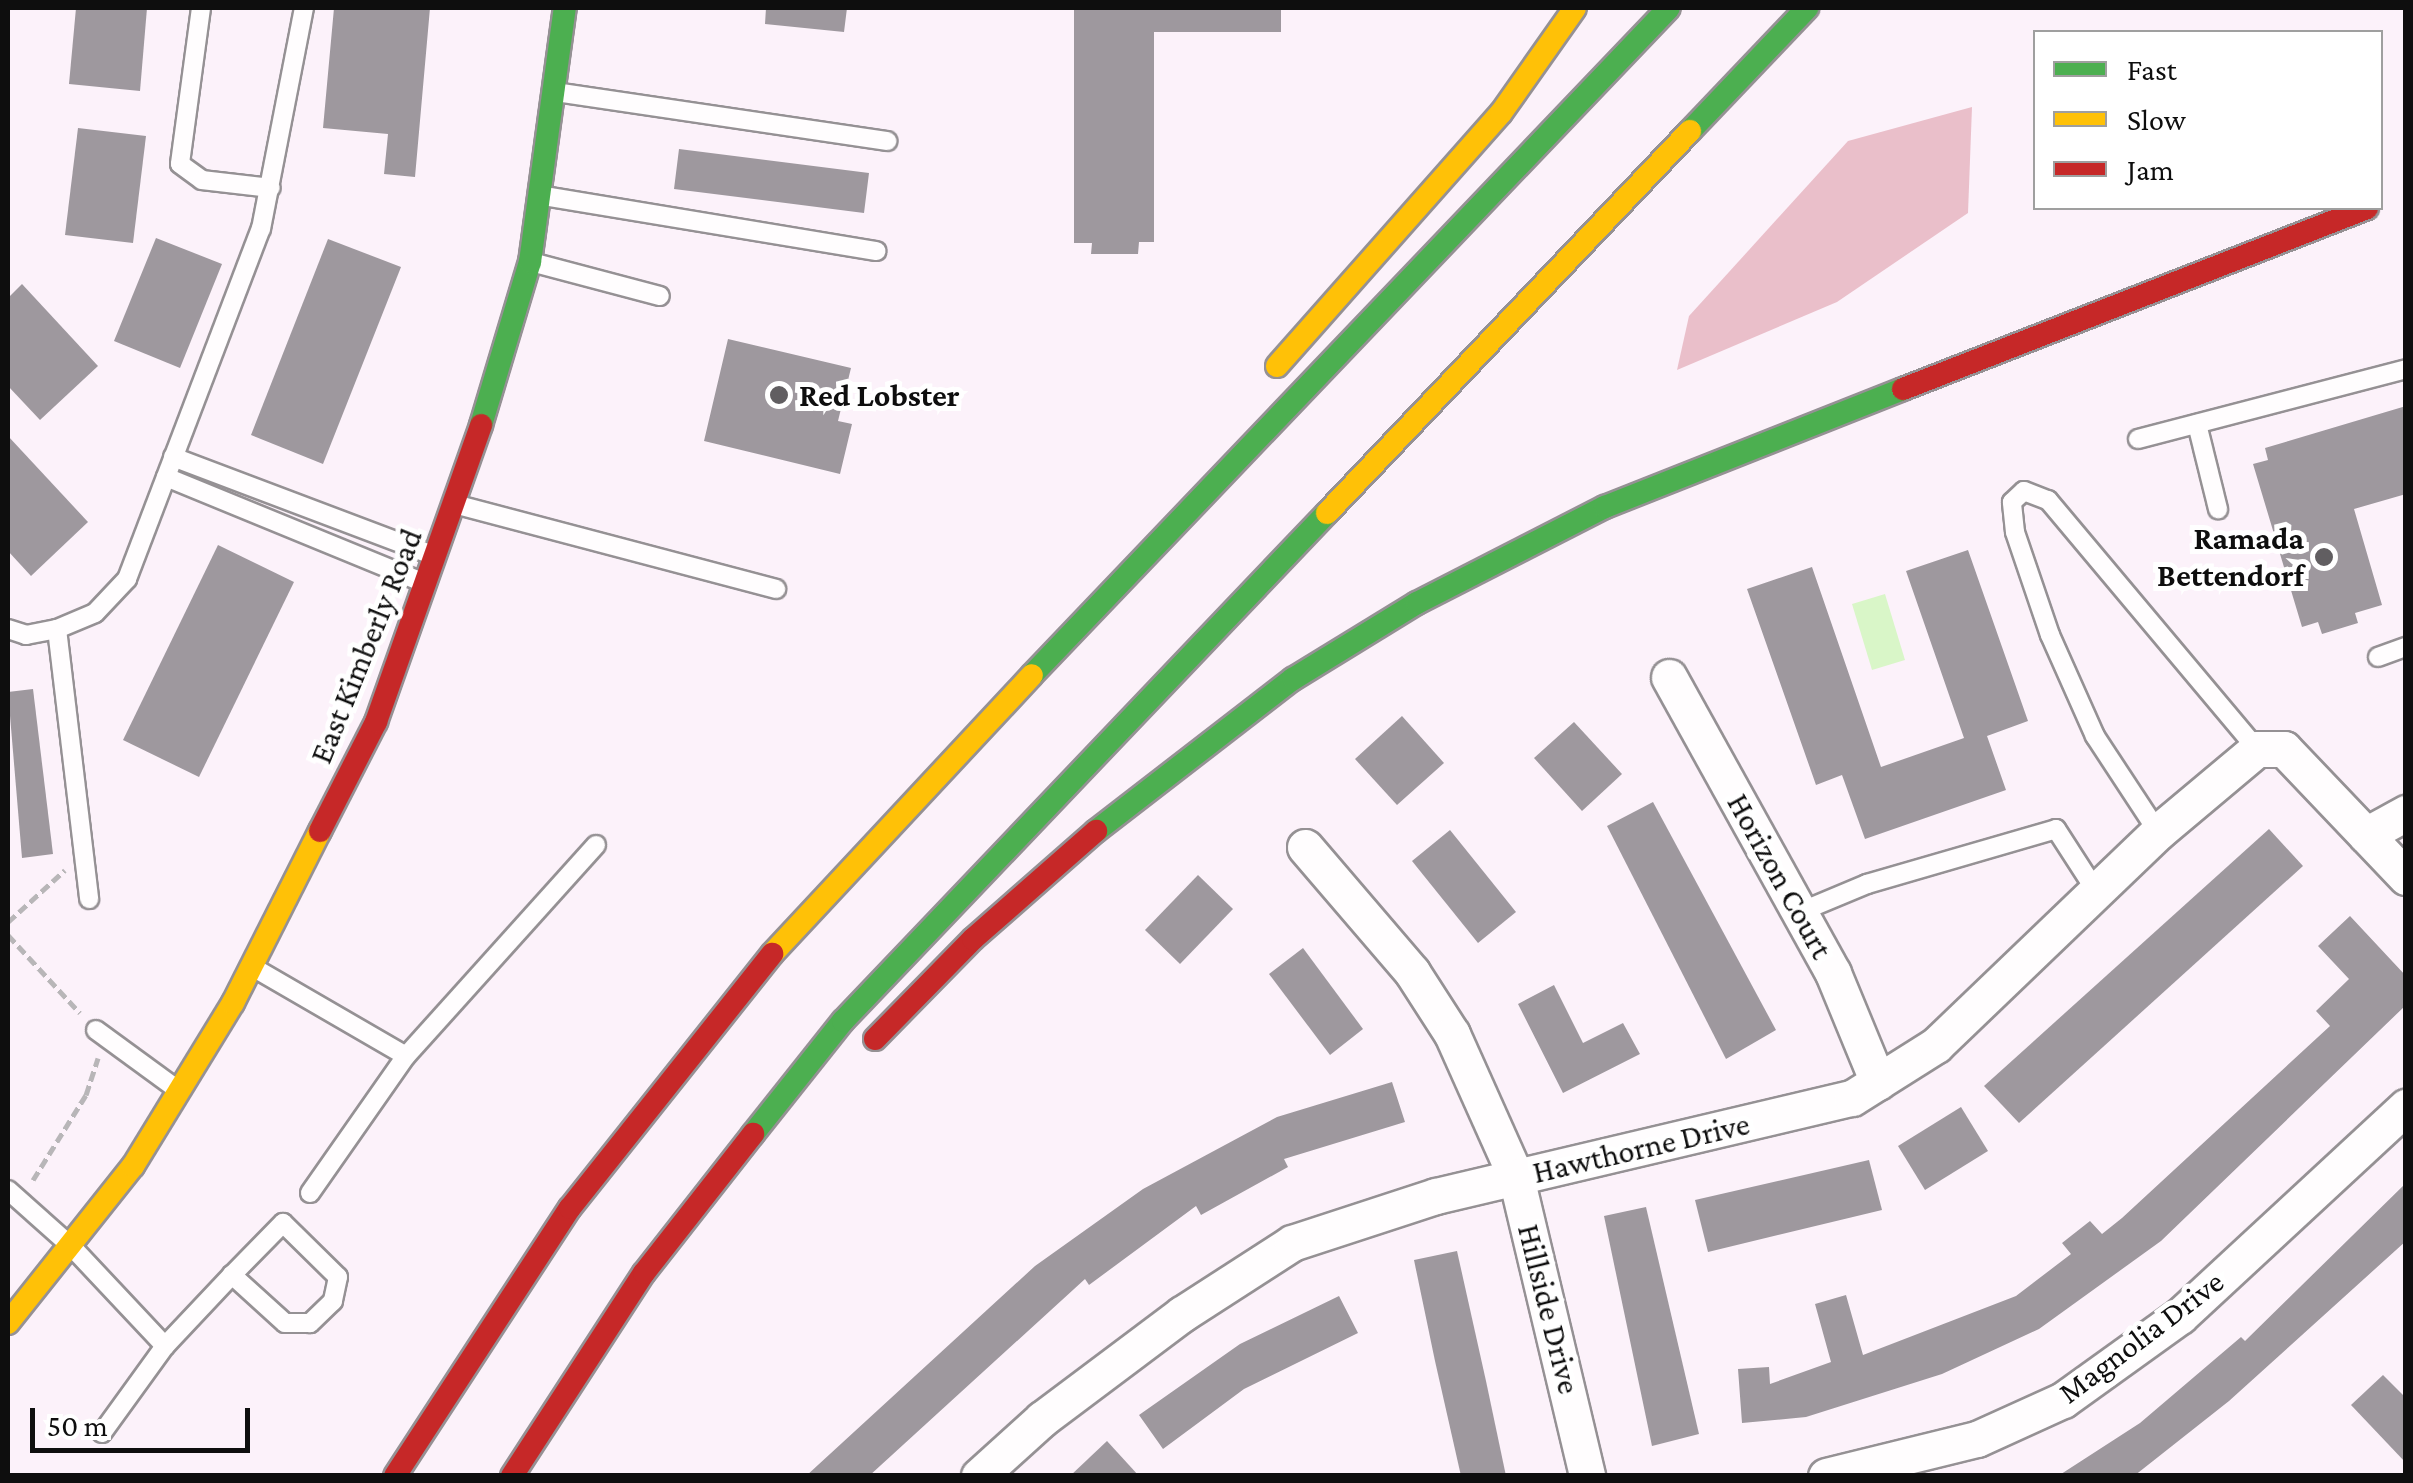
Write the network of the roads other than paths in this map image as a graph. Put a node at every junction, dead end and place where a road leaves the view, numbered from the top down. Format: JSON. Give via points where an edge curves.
{"nodes":[{"id":1,"x":201,"y":8,"type":"edge"},
{"id":2,"x":304,"y":8,"type":"edge"},
{"id":3,"x":566,"y":8,"type":"edge"},
{"id":4,"x":1575,"y":8,"type":"edge"},
{"id":5,"x":1669,"y":8,"type":"edge"},
{"id":6,"x":1807,"y":8,"type":"edge"},
{"id":7,"x":554,"y":92,"type":"junction"},
{"id":8,"x":887,"y":141,"type":"dead end"},
{"id":9,"x":271,"y":188,"type":"junction"},
{"id":10,"x":539,"y":195,"type":"junction"},
{"id":11,"x":2363,"y":210,"type":"edge"},
{"id":12,"x":876,"y":251,"type":"dead end"},
{"id":13,"x":530,"y":262,"type":"junction"},
{"id":14,"x":660,"y":296,"type":"dead end"},
{"id":15,"x":2406,"y":369,"type":"edge"},
{"id":16,"x":1262,"y":383,"type":"dead end"},
{"id":17,"x":2196,"y":424,"type":"junction"},
{"id":18,"x":1232,"y":429,"type":"dead end"},
{"id":19,"x":2138,"y":439,"type":"dead end"},
{"id":20,"x":174,"y":457,"type":"junction"},
{"id":21,"x":166,"y":478,"type":"junction"},
{"id":22,"x":1213,"y":484,"type":"junction"},
{"id":23,"x":457,"y":505,"type":"junction"},
{"id":24,"x":2218,"y":509,"type":"dead end"},
{"id":25,"x":438,"y":557,"type":"junction"},
{"id":26,"x":428,"y":584,"type":"junction"},
{"id":27,"x":776,"y":589,"type":"dead end"},
{"id":28,"x":8,"y":629,"type":"edge"},
{"id":29,"x":57,"y":629,"type":"junction"},
{"id":30,"x":2406,"y":647,"type":"edge"},
{"id":31,"x":2378,"y":657,"type":"dead end"},
{"id":32,"x":1669,"y":677,"type":"dead end"},
{"id":33,"x":2257,"y":749,"type":"junction"},
{"id":34,"x":2406,"y":813,"type":"edge"},
{"id":35,"x":2158,"y":832,"type":"junction"},
{"id":36,"x":2366,"y":835,"type":"junction"},
{"id":37,"x":596,"y":845,"type":"dead end"},
{"id":38,"x":1305,"y":848,"type":"dead end"},
{"id":39,"x":2406,"y":877,"type":"edge"},
{"id":40,"x":2096,"y":890,"type":"junction"},
{"id":41,"x":88,"y":899,"type":"dead end"},
{"id":42,"x":1800,"y":912,"type":"junction"},
{"id":43,"x":251,"y":966,"type":"junction"},
{"id":44,"x":96,"y":1030,"type":"road end"},
{"id":45,"x":406,"y":1056,"type":"junction"},
{"id":46,"x":851,"y":1063,"type":"dead end"},
{"id":47,"x":1878,"y":1082,"type":"junction"},
{"id":48,"x":824,"y":1086,"type":"dead end"},
{"id":49,"x":179,"y":1090,"type":"junction"},
{"id":50,"x":2406,"y":1108,"type":"edge"},
{"id":51,"x":754,"y":1132,"type":"junction"},
{"id":52,"x":1516,"y":1177,"type":"junction"},
{"id":53,"x":310,"y":1193,"type":"dead end"},
{"id":54,"x":13,"y":1196,"type":"edge"},
{"id":55,"x":72,"y":1247,"type":"junction"},
{"id":56,"x":232,"y":1275,"type":"junction"},
{"id":57,"x":8,"y":1323,"type":"edge"},
{"id":58,"x":165,"y":1346,"type":"junction"},
{"id":59,"x":102,"y":1433,"type":"dead end"},
{"id":60,"x":396,"y":1476,"type":"edge"},
{"id":61,"x":512,"y":1476,"type":"edge"},
{"id":62,"x":979,"y":1476,"type":"edge"},
{"id":63,"x":1587,"y":1476,"type":"edge"},
{"id":64,"x":1826,"y":1476,"type":"edge"}],
"edges":[{"from":1,"to":9,"type":"lane","via":[[180,164],[202,180]]},
{"from":2,"to":9,"type":"lane","via":[[290,56]]},
{"from":3,"to":7,"type":"main road","name":"East Kimberly Road"},
{"from":4,"to":16,"type":"main road","via":[[1501,112]]},
{"from":5,"to":22,"type":"main road"},
{"from":6,"to":51,"type":"main road","via":[[1012,837],[843,1021]]},
{"from":7,"to":8,"type":"lane"},
{"from":7,"to":10,"type":"main road","name":"East Kimberly Road"},
{"from":9,"to":20,"type":"lane"},
{"from":10,"to":12,"type":"lane"},
{"from":10,"to":13,"type":"main road","name":"East Kimberly Road"},
{"from":11,"to":46,"type":"main road","via":[[1693,470],[1605,507],[1417,604],[1293,679],[1122,808],[973,938]]},
{"from":13,"to":14,"type":"lane"},
{"from":13,"to":23,"type":"main road","name":"East Kimberly Road"},
{"from":15,"to":17,"type":"lane"},
{"from":17,"to":19,"type":"lane"},
{"from":17,"to":24,"type":"lane"},
{"from":18,"to":22,"type":"main road"},
{"from":20,"to":21,"type":"lane"},
{"from":20,"to":25,"type":"lane"},
{"from":21,"to":26,"type":"lane"},
{"from":21,"to":29,"type":"lane","via":[[126,580],[94,613]]},
{"from":22,"to":60,"type":"main road","via":[[886,827],[689,1054],[504,1300]]},
{"from":23,"to":25,"type":"main road","name":"East Kimberly Road"},
{"from":23,"to":27,"type":"lane"},
{"from":25,"to":26,"type":"main road","name":"East Kimberly Road"},
{"from":26,"to":43,"type":"main road","name":"East Kimberly Road","via":[[376,722]]},
{"from":28,"to":29,"type":"lane","via":[[26,636]]},
{"from":29,"to":41,"type":"lane"},
{"from":30,"to":31,"type":"lane"},
{"from":32,"to":42,"type":"street","name":"Horizon Court"},
{"from":33,"to":35,"type":"street","name":"Hawthorne Drive"},
{"from":33,"to":35,"type":"lane","via":[[2048,500],[2024,490],[2012,502],[2015,532],[2050,636],[2095,736]]},
{"from":33,"to":36,"type":"street","via":[[2284,749]]},
{"from":34,"to":36,"type":"street"},
{"from":35,"to":40,"type":"street","name":"Hawthorne Drive"},
{"from":36,"to":39,"type":"street"},
{"from":37,"to":45,"type":"lane"},
{"from":38,"to":52,"type":"street","name":"Hillside Drive","via":[[1422,987],[1452,1034]]},
{"from":40,"to":42,"type":"lane","via":[[2056,829],[1867,884]]},
{"from":40,"to":47,"type":"street","name":"Hawthorne Drive","via":[[1936,1046]]},
{"from":42,"to":47,"type":"street","name":"Horizon Court"},
{"from":43,"to":45,"type":"lane"},
{"from":43,"to":49,"type":"main road","name":"East Kimberly Road"},
{"from":44,"to":49,"type":"lane"},
{"from":45,"to":53,"type":"lane"},
{"from":47,"to":52,"type":"street","name":"Hawthorne Drive","via":[[1852,1098]]},
{"from":48,"to":51,"type":"main road"},
{"from":49,"to":55,"type":"main road","name":"East Kimberly Road"},
{"from":50,"to":64,"type":"street","name":"Magnolia Drive","via":[[2180,1316],[2063,1400],[1977,1439]]},
{"from":51,"to":61,"type":"main road","via":[[644,1273]]},
{"from":52,"to":62,"type":"street","name":"Hawthorne Drive","via":[[1292,1243],[1182,1314],[1042,1419]]},
{"from":52,"to":63,"type":"street","name":"Hillside Drive"},
{"from":54,"to":55,"type":"lane"},
{"from":55,"to":57,"type":"main road","name":"East Kimberly Road"},
{"from":55,"to":58,"type":"lane"},
{"from":56,"to":56,"type":"lane","via":[[283,1223],[338,1277],[334,1302],[310,1323],[285,1323]]},
{"from":56,"to":58,"type":"lane"},
{"from":58,"to":59,"type":"lane"}]}
